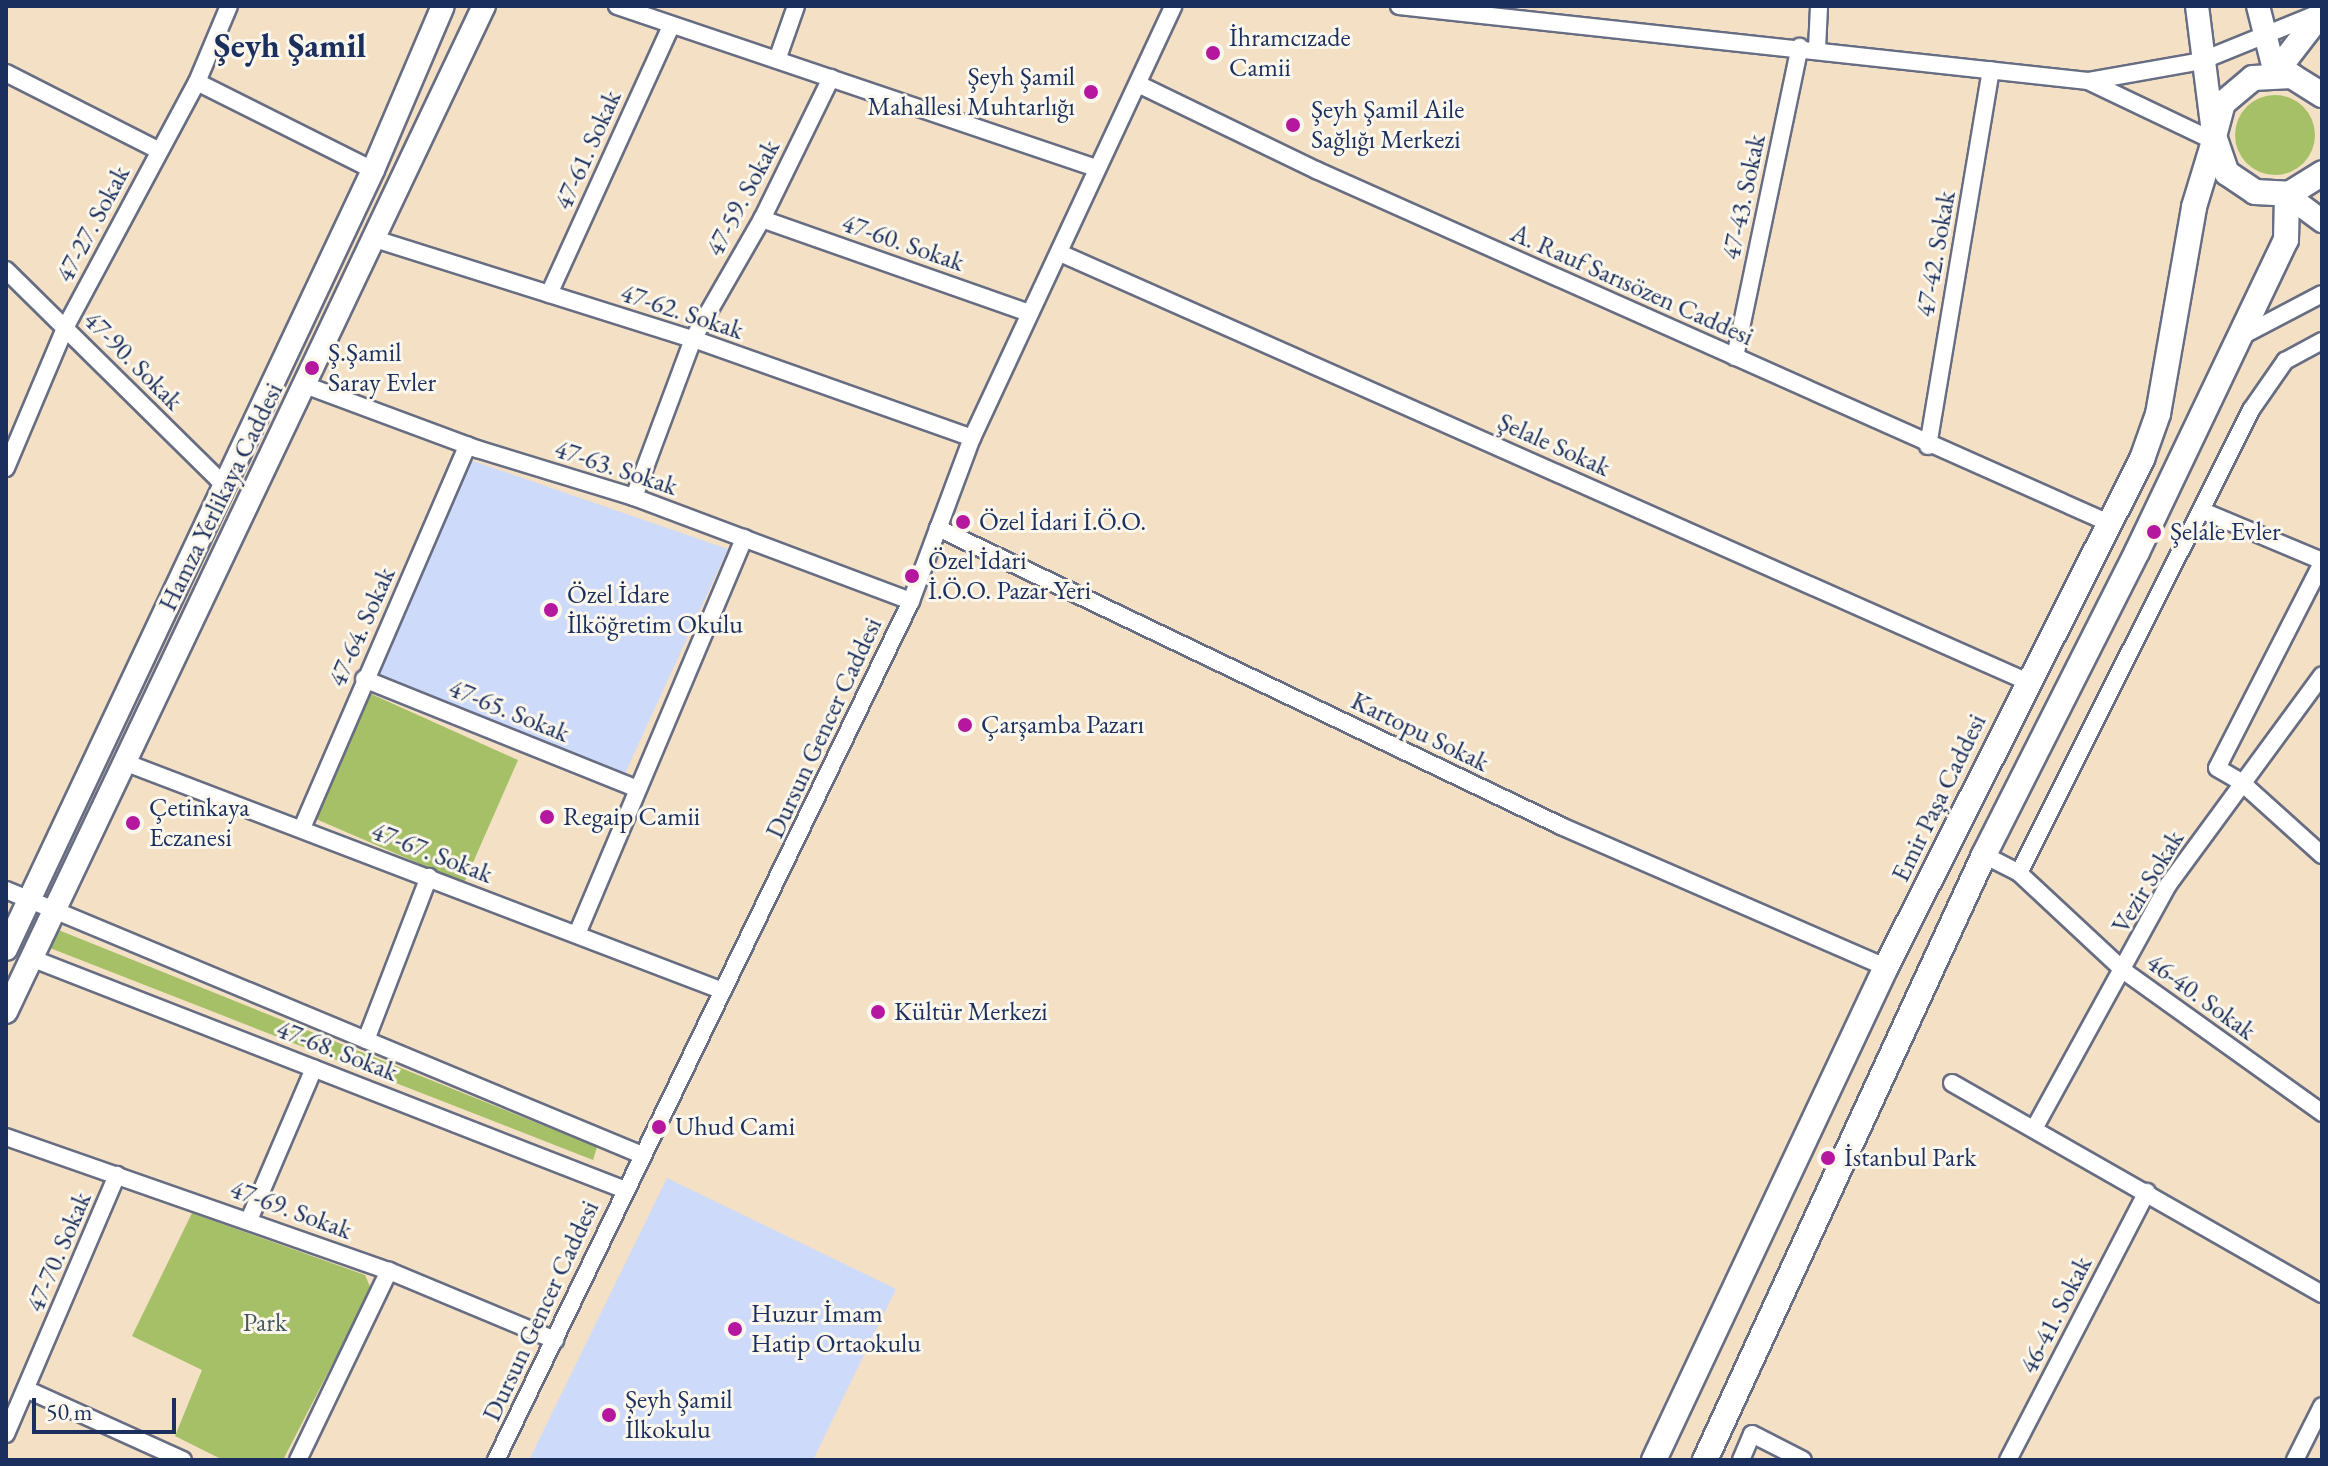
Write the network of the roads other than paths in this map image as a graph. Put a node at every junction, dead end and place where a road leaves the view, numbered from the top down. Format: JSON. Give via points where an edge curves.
{"nodes":[{"id":1,"x":229,"y":6,"type":"edge"},
{"id":2,"x":443,"y":6,"type":"edge"},
{"id":3,"x":484,"y":6,"type":"edge"},
{"id":4,"x":617,"y":6,"type":"edge"},
{"id":5,"x":796,"y":6,"type":"edge"},
{"id":6,"x":1173,"y":6,"type":"edge"},
{"id":7,"x":1399,"y":6,"type":"edge"},
{"id":8,"x":1819,"y":6,"type":"edge"},
{"id":9,"x":2197,"y":6,"type":"edge"},
{"id":10,"x":2258,"y":6,"type":"edge"},
{"id":11,"x":2322,"y":12,"type":"edge"},
{"id":12,"x":671,"y":26,"type":"junction"},
{"id":13,"x":2265,"y":35,"type":"junction"},
{"id":14,"x":1808,"y":48,"type":"junction"},
{"id":15,"x":777,"y":60,"type":"junction"},
{"id":16,"x":2201,"y":61,"type":"junction"},
{"id":17,"x":1991,"y":70,"type":"junction"},
{"id":18,"x":6,"y":73,"type":"edge"},
{"id":19,"x":2275,"y":73,"type":"junction"},
{"id":20,"x":831,"y":78,"type":"junction"},
{"id":21,"x":2088,"y":81,"type":"junction"},
{"id":22,"x":197,"y":82,"type":"junction"},
{"id":23,"x":1138,"y":84,"type":"junction"},
{"id":24,"x":2322,"y":95,"type":"edge"},
{"id":25,"x":2214,"y":141,"type":"junction"},
{"id":26,"x":158,"y":150,"type":"junction"},
{"id":27,"x":1096,"y":168,"type":"junction"},
{"id":28,"x":373,"y":170,"type":"junction"},
{"id":29,"x":2322,"y":173,"type":"edge"},
{"id":30,"x":2287,"y":195,"type":"junction"},
{"id":31,"x":762,"y":219,"type":"junction"},
{"id":32,"x":2322,"y":221,"type":"edge"},
{"id":33,"x":375,"y":239,"type":"junction"},
{"id":34,"x":1060,"y":253,"type":"junction"},
{"id":35,"x":6,"y":270,"type":"edge"},
{"id":36,"x":549,"y":294,"type":"junction"},
{"id":37,"x":2322,"y":294,"type":"edge"},
{"id":38,"x":1029,"y":313,"type":"junction"},
{"id":39,"x":65,"y":328,"type":"junction"},
{"id":40,"x":693,"y":339,"type":"junction"},
{"id":41,"x":2234,"y":341,"type":"junction"},
{"id":42,"x":2322,"y":341,"type":"edge"},
{"id":43,"x":1735,"y":357,"type":"junction"},
{"id":44,"x":305,"y":385,"type":"junction"},
{"id":45,"x":972,"y":438,"type":"junction"},
{"id":46,"x":468,"y":445,"type":"junction"},
{"id":47,"x":1928,"y":446,"type":"junction"},
{"id":48,"x":6,"y":468,"type":"edge"},
{"id":49,"x":225,"y":486,"type":"junction"},
{"id":50,"x":634,"y":497,"type":"junction"},
{"id":51,"x":2203,"y":511,"type":"junction"},
{"id":52,"x":2109,"y":523,"type":"junction"},
{"id":53,"x":938,"y":528,"type":"junction"},
{"id":54,"x":744,"y":538,"type":"junction"},
{"id":55,"x":2322,"y":562,"type":"edge"},
{"id":56,"x":911,"y":601,"type":"junction"},
{"id":57,"x":2322,"y":675,"type":"edge"},
{"id":58,"x":364,"y":679,"type":"junction"},
{"id":59,"x":2028,"y":682,"type":"junction"},
{"id":60,"x":124,"y":762,"type":"junction"},
{"id":61,"x":2241,"y":782,"type":"junction"},
{"id":62,"x":635,"y":788,"type":"junction"},
{"id":63,"x":302,"y":828,"type":"junction"},
{"id":64,"x":1984,"y":855,"type":"junction"},
{"id":65,"x":2322,"y":855,"type":"edge"},
{"id":66,"x":2019,"y":873,"type":"junction"},
{"id":67,"x":429,"y":877,"type":"junction"},
{"id":68,"x":6,"y":890,"type":"edge"},
{"id":69,"x":28,"y":900,"type":"junction"},
{"id":70,"x":54,"y":910,"type":"junction"},
{"id":71,"x":577,"y":934,"type":"junction"},
{"id":72,"x":6,"y":949,"type":"edge"},
{"id":73,"x":31,"y":958,"type":"junction"},
{"id":74,"x":1886,"y":967,"type":"junction"},
{"id":75,"x":2124,"y":971,"type":"junction"},
{"id":76,"x":723,"y":991,"type":"junction"},
{"id":77,"x":6,"y":1012,"type":"edge"},
{"id":78,"x":366,"y":1040,"type":"junction"},
{"id":79,"x":314,"y":1068,"type":"junction"},
{"id":80,"x":1952,"y":1083,"type":"dead end"},
{"id":81,"x":2322,"y":1113,"type":"edge"},
{"id":82,"x":2035,"y":1127,"type":"junction"},
{"id":83,"x":6,"y":1137,"type":"edge"},
{"id":84,"x":642,"y":1155,"type":"junction"},
{"id":85,"x":117,"y":1175,"type":"junction"},
{"id":86,"x":625,"y":1190,"type":"junction"},
{"id":87,"x":2147,"y":1192,"type":"junction"},
{"id":88,"x":249,"y":1220,"type":"junction"},
{"id":89,"x":389,"y":1271,"type":"junction"},
{"id":90,"x":2322,"y":1294,"type":"edge"},
{"id":91,"x":555,"y":1340,"type":"junction"},
{"id":92,"x":28,"y":1390,"type":"junction"},
{"id":93,"x":2322,"y":1406,"type":"edge"},
{"id":94,"x":6,"y":1434,"type":"edge"},
{"id":95,"x":1778,"y":1454,"type":"edge"},
{"id":96,"x":158,"y":1455,"type":"edge"},
{"id":97,"x":183,"y":1460,"type":"edge"},
{"id":98,"x":298,"y":1460,"type":"edge"},
{"id":99,"x":496,"y":1460,"type":"edge"},
{"id":100,"x":1654,"y":1460,"type":"edge"},
{"id":101,"x":1705,"y":1460,"type":"edge"},
{"id":102,"x":1741,"y":1460,"type":"edge"},
{"id":103,"x":1803,"y":1460,"type":"edge"},
{"id":104,"x":2008,"y":1460,"type":"edge"},
{"id":105,"x":2295,"y":1460,"type":"edge"}],
"edges":[{"from":1,"to":22,"type":"street","name":"47-27. Sokak"},
{"from":2,"to":28,"type":"street","name":"Hamza Yerlikaya Caddesi"},
{"from":3,"to":33,"type":"street","name":"Hamza Yerlikaya Caddesi"},
{"from":4,"to":12,"type":"street"},
{"from":5,"to":15,"type":"street"},
{"from":6,"to":23,"type":"street","name":"Dursun Gencer Caddesi"},
{"from":7,"to":14,"type":"street"},
{"from":8,"to":14,"type":"street","name":"47-43. Sokak"},
{"from":9,"to":16,"type":"street"},
{"from":10,"to":13,"type":"street"},
{"from":11,"to":13,"type":"street"},
{"from":11,"to":19,"type":"main road"},
{"from":12,"to":15,"type":"street"},
{"from":12,"to":36,"type":"street","name":"47-61. Sokak"},
{"from":13,"to":16,"type":"street"},
{"from":13,"to":19,"type":"street"},
{"from":14,"to":17,"type":"street"},
{"from":14,"to":43,"type":"street","name":"47-43. Sokak"},
{"from":15,"to":20,"type":"street"},
{"from":16,"to":21,"type":"street"},
{"from":16,"to":25,"type":"street"},
{"from":17,"to":21,"type":"street"},
{"from":17,"to":47,"type":"street","name":"47-42. Sokak"},
{"from":18,"to":26,"type":"street"},
{"from":19,"to":24,"type":"main road","via":[[2298,78]]},
{"from":19,"to":25,"type":"main road","name":"Emir Paşa Caddesi","via":[[2248,80],[2230,94],[2218,114]]},
{"from":20,"to":27,"type":"street"},
{"from":20,"to":31,"type":"street","name":"47-59. Sokak"},
{"from":21,"to":25,"type":"street"},
{"from":22,"to":26,"type":"street","name":"47-27. Sokak"},
{"from":22,"to":28,"type":"street"},
{"from":23,"to":27,"type":"street","name":"Dursun Gencer Caddesi"},
{"from":23,"to":43,"type":"street","name":"A. Rauf Sarısözen Caddesi","via":[[1316,170]]},
{"from":25,"to":30,"type":"main road","via":[[2224,168],[2240,185],[2266,195]]},
{"from":25,"to":52,"type":"main road","name":"Emir Paşa Caddesi","via":[[2194,207],[2158,414]]},
{"from":26,"to":39,"type":"street","name":"47-27. Sokak"},
{"from":27,"to":34,"type":"street","name":"Dursun Gencer Caddesi"},
{"from":28,"to":49,"type":"street","name":"Hamza Yerlikaya Caddesi"},
{"from":29,"to":30,"type":"main road"},
{"from":30,"to":32,"type":"street"},
{"from":30,"to":41,"type":"main road","via":[[2286,240]]},
{"from":31,"to":38,"type":"street","name":"47-60. Sokak"},
{"from":31,"to":40,"type":"street","name":"47-59. Sokak"},
{"from":33,"to":36,"type":"street","name":"47-62. Sokak"},
{"from":33,"to":44,"type":"street","name":"Hamza Yerlikaya Caddesi"},
{"from":34,"to":38,"type":"street","name":"Dursun Gencer Caddesi"},
{"from":34,"to":59,"type":"street","name":"Şelale Sokak"},
{"from":35,"to":39,"type":"street","name":"47-90. Sokak"},
{"from":36,"to":40,"type":"street","name":"47-62. Sokak"},
{"from":37,"to":41,"type":"street"},
{"from":38,"to":45,"type":"street","name":"Dursun Gencer Caddesi"},
{"from":39,"to":48,"type":"street","name":"47-27. Sokak"},
{"from":39,"to":49,"type":"street","name":"47-90. Sokak"},
{"from":40,"to":45,"type":"street","name":"47-62. Sokak"},
{"from":40,"to":50,"type":"street","name":"47-59. Sokak"},
{"from":41,"to":64,"type":"main road","via":[[2137,552]]},
{"from":42,"to":51,"type":"street","via":[[2285,361],[2272,376]]},
{"from":43,"to":47,"type":"street","name":"A. Rauf Sarısözen Caddesi"},
{"from":44,"to":46,"type":"street","name":"47-63. Sokak"},
{"from":44,"to":60,"type":"street","name":"Hamza Yerlikaya Caddesi"},
{"from":45,"to":53,"type":"street","name":"Dursun Gencer Caddesi"},
{"from":46,"to":50,"type":"street","name":"47-63. Sokak"},
{"from":46,"to":58,"type":"street","name":"47-64. Sokak"},
{"from":47,"to":52,"type":"street","name":"A. Rauf Sarısözen Caddesi"},
{"from":49,"to":69,"type":"street","name":"Hamza Yerlikaya Caddesi"},
{"from":50,"to":54,"type":"street","name":"47-63. Sokak"},
{"from":51,"to":55,"type":"street"},
{"from":51,"to":66,"type":"street"},
{"from":52,"to":59,"type":"main road","name":"Emir Paşa Caddesi"},
{"from":53,"to":56,"type":"street","name":"Dursun Gencer Caddesi"},
{"from":53,"to":74,"type":"street","name":"Kartopu Sokak","via":[[1561,826]]},
{"from":54,"to":56,"type":"street","name":"47-63. Sokak"},
{"from":54,"to":62,"type":"street"},
{"from":55,"to":61,"type":"street","via":[[2221,754],[2217,768]]},
{"from":56,"to":76,"type":"street","name":"Dursun Gencer Caddesi"},
{"from":57,"to":61,"type":"street","name":"Vezir Sokak"},
{"from":58,"to":62,"type":"street","name":"47-65. Sokak"},
{"from":58,"to":63,"type":"street","name":"47-64. Sokak"},
{"from":59,"to":74,"type":"main road","name":"Emir Paşa Caddesi"},
{"from":60,"to":63,"type":"street","name":"47-67. Sokak"},
{"from":60,"to":70,"type":"street","name":"Hamza Yerlikaya Caddesi"},
{"from":61,"to":65,"type":"street"},
{"from":61,"to":75,"type":"street","name":"Vezir Sokak","via":[[2168,885]]},
{"from":62,"to":71,"type":"street"},
{"from":63,"to":67,"type":"street","name":"47-67. Sokak"},
{"from":64,"to":66,"type":"street","name":"46-40. Sokak"},
{"from":64,"to":101,"type":"main road"},
{"from":66,"to":75,"type":"street","name":"46-40. Sokak"},
{"from":67,"to":71,"type":"street","name":"47-67. Sokak"},
{"from":67,"to":78,"type":"street"},
{"from":68,"to":69,"type":"street","name":"47-68. Sokak"},
{"from":69,"to":70,"type":"street","name":"47-68. Sokak"},
{"from":69,"to":72,"type":"street","name":"Hamza Yerlikaya Caddesi"},
{"from":70,"to":73,"type":"street","name":"Hamza Yerlikaya Caddesi"},
{"from":70,"to":78,"type":"street","name":"47-68. Sokak"},
{"from":71,"to":76,"type":"street","name":"47-67. Sokak"},
{"from":73,"to":77,"type":"street","name":"Hamza Yerlikaya Caddesi"},
{"from":73,"to":79,"type":"street","name":"47-68. Sokak"},
{"from":74,"to":100,"type":"main road","name":"Emir Paşa Caddesi"},
{"from":75,"to":81,"type":"street","name":"46-40. Sokak"},
{"from":75,"to":82,"type":"street","name":"Vezir Sokak"},
{"from":76,"to":84,"type":"street","name":"Dursun Gencer Caddesi"},
{"from":78,"to":84,"type":"street","name":"47-68. Sokak"},
{"from":79,"to":86,"type":"street","name":"47-68. Sokak"},
{"from":79,"to":88,"type":"street"},
{"from":80,"to":82,"type":"street"},
{"from":82,"to":87,"type":"street"},
{"from":83,"to":85,"type":"street","name":"47-69. Sokak"},
{"from":84,"to":86,"type":"street","name":"Dursun Gencer Caddesi"},
{"from":85,"to":88,"type":"street","name":"47-69. Sokak"},
{"from":85,"to":92,"type":"street","name":"47-70. Sokak"},
{"from":86,"to":91,"type":"street","name":"Dursun Gencer Caddesi"},
{"from":87,"to":90,"type":"street"},
{"from":87,"to":104,"type":"street","name":"46-41. Sokak"},
{"from":88,"to":89,"type":"street","name":"47-69. Sokak"},
{"from":89,"to":91,"type":"street","name":"47-69. Sokak"},
{"from":89,"to":98,"type":"street"},
{"from":91,"to":99,"type":"street","name":"Dursun Gencer Caddesi"},
{"from":92,"to":94,"type":"street","name":"47-70. Sokak"},
{"from":92,"to":96,"type":"street"},
{"from":93,"to":105,"type":"street"},
{"from":95,"to":102,"type":"street","via":[[1752,1434]]},
{"from":95,"to":103,"type":"street"},
{"from":96,"to":97,"type":"street"}]}
